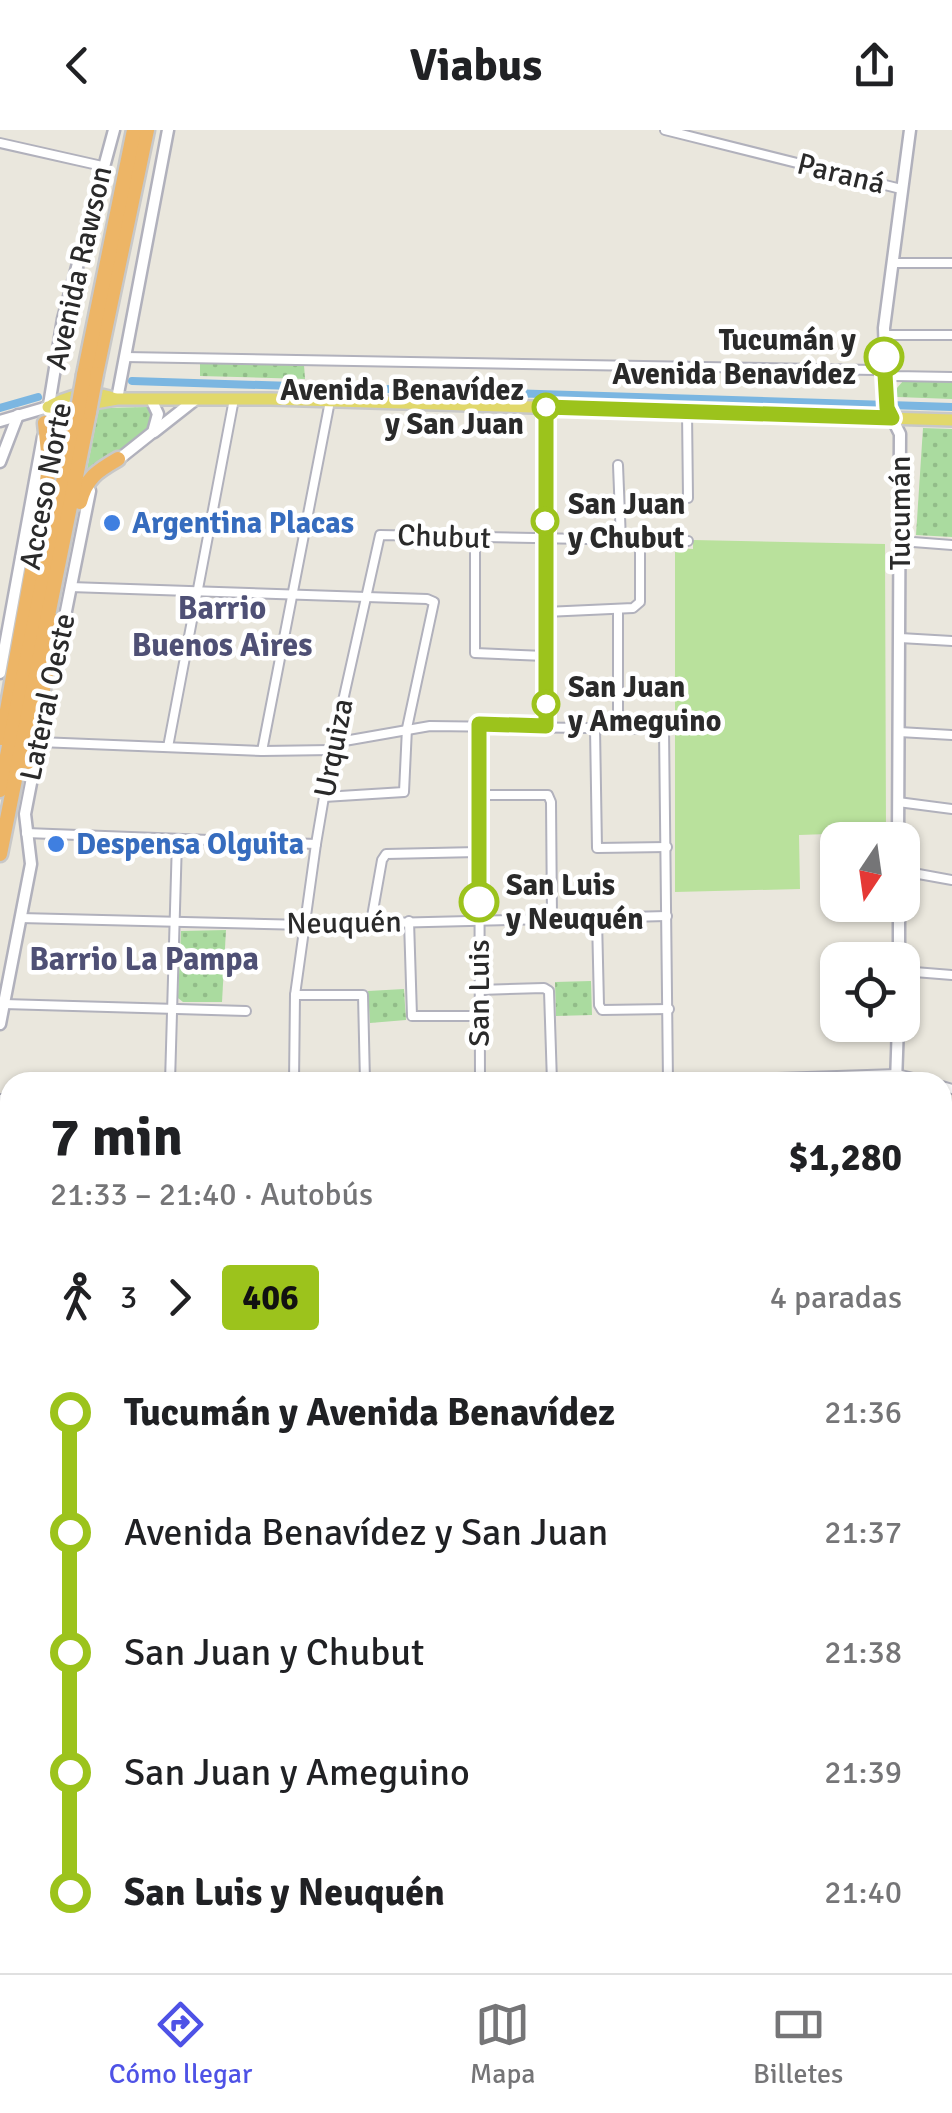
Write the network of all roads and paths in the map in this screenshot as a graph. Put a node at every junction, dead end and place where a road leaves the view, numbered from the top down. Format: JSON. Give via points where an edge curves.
{"nodes":[{"id":1,"x":114,"y":130,"type":"edge"},
{"id":2,"x":134,"y":130,"type":"edge"},
{"id":3,"x":147,"y":130,"type":"edge"},
{"id":4,"x":168,"y":130,"type":"edge"},
{"id":5,"x":665,"y":130,"type":"edge"},
{"id":6,"x":910,"y":130,"type":"edge"},
{"id":7,"x":701,"y":134,"type":"edge"},
{"id":8,"x":0,"y":143,"type":"edge"},
{"id":9,"x":102,"y":166,"type":"junction"},
{"id":10,"x":901,"y":189,"type":"junction"},
{"id":11,"x":890,"y":263,"type":"junction"},
{"id":12,"x":952,"y":263,"type":"edge"},
{"id":13,"x":884,"y":335,"type":"junction"},
{"id":14,"x":952,"y":336,"type":"edge"},
{"id":15,"x":126,"y":357,"type":"junction"},
{"id":16,"x":90,"y":374,"type":"junction"},
{"id":17,"x":885,"y":374,"type":"junction"},
{"id":18,"x":952,"y":377,"type":"edge"},
{"id":19,"x":117,"y":399,"type":"junction"},
{"id":20,"x":151,"y":399,"type":"junction"},
{"id":21,"x":196,"y":399,"type":"junction"},
{"id":22,"x":234,"y":399,"type":"junction"},
{"id":23,"x":330,"y":400,"type":"junction"},
{"id":24,"x":48,"y":407,"type":"junction"},
{"id":25,"x":546,"y":407,"type":"junction"},
{"id":26,"x":889,"y":409,"type":"junction"},
{"id":27,"x":687,"y":412,"type":"junction"},
{"id":28,"x":83,"y":413,"type":"junction"},
{"id":29,"x":18,"y":416,"type":"junction"},
{"id":30,"x":0,"y":420,"type":"edge"},
{"id":31,"x":952,"y":420,"type":"edge"},
{"id":32,"x":46,"y":423,"type":"junction"},
{"id":33,"x":153,"y":432,"type":"junction"},
{"id":34,"x":118,"y":459,"type":"junction"},
{"id":35,"x":0,"y":462,"type":"edge"},
{"id":36,"x":618,"y":465,"type":"dead end"},
{"id":37,"x":688,"y":498,"type":"dead end"},
{"id":38,"x":380,"y":535,"type":"joint"},
{"id":39,"x":475,"y":538,"type":"junction"},
{"id":40,"x":545,"y":540,"type":"junction"},
{"id":41,"x":620,"y":541,"type":"junction"},
{"id":42,"x":640,"y":541,"type":"junction"},
{"id":43,"x":688,"y":541,"type":"dead end"},
{"id":44,"x":900,"y":541,"type":"junction"},
{"id":45,"x":952,"y":545,"type":"edge"},
{"id":46,"x":70,"y":587,"type":"junction"},
{"id":47,"x":199,"y":591,"type":"junction"},
{"id":48,"x":293,"y":594,"type":"junction"},
{"id":49,"x":366,"y":597,"type":"junction"},
{"id":50,"x":618,"y":610,"type":"junction"},
{"id":51,"x":545,"y":612,"type":"junction"},
{"id":52,"x":900,"y":638,"type":"junction"},
{"id":53,"x":952,"y":641,"type":"edge"},
{"id":54,"x":545,"y":656,"type":"junction"},
{"id":55,"x":0,"y":672,"type":"edge"},
{"id":56,"x":479,"y":724,"type":"junction"},
{"id":57,"x":546,"y":726,"type":"junction"},
{"id":58,"x":595,"y":728,"type":"junction"},
{"id":59,"x":618,"y":728,"type":"junction"},
{"id":60,"x":407,"y":730,"type":"junction"},
{"id":61,"x":899,"y":732,"type":"junction"},
{"id":62,"x":952,"y":735,"type":"edge"},
{"id":63,"x":39,"y":742,"type":"junction"},
{"id":64,"x":332,"y":746,"type":"junction"},
{"id":65,"x":168,"y":748,"type":"junction"},
{"id":66,"x":262,"y":750,"type":"junction"},
{"id":67,"x":0,"y":758,"type":"edge"},
{"id":68,"x":0,"y":790,"type":"edge"},
{"id":69,"x":478,"y":795,"type":"junction"},
{"id":70,"x":324,"y":797,"type":"junction"},
{"id":71,"x":898,"y":802,"type":"junction"},
{"id":72,"x":952,"y":808,"type":"edge"},
{"id":73,"x":898,"y":822,"type":"edge"},
{"id":74,"x":26,"y":833,"type":"junction"},
{"id":75,"x":177,"y":840,"type":"junction"},
{"id":76,"x":316,"y":844,"type":"junction"},
{"id":77,"x":667,"y":847,"type":"junction"},
{"id":78,"x":478,"y":852,"type":"junction"},
{"id":79,"x":0,"y":854,"type":"edge"},
{"id":80,"x":920,"y":874,"type":"edge"},
{"id":81,"x":952,"y":880,"type":"edge"},
{"id":82,"x":667,"y":916,"type":"junction"},
{"id":83,"x":20,"y":918,"type":"junction"},
{"id":84,"x":552,"y":918,"type":"junction"},
{"id":85,"x":597,"y":919,"type":"junction"},
{"id":86,"x":479,"y":920,"type":"junction"},
{"id":87,"x":410,"y":921,"type":"junction"},
{"id":88,"x":175,"y":922,"type":"junction"},
{"id":89,"x":372,"y":922,"type":"junction"},
{"id":90,"x":306,"y":925,"type":"junction"},
{"id":91,"x":920,"y":972,"type":"edge"},
{"id":92,"x":952,"y":975,"type":"edge"},
{"id":93,"x":479,"y":990,"type":"junction"},
{"id":94,"x":295,"y":995,"type":"junction"},
{"id":95,"x":4,"y":1004,"type":"junction"},
{"id":96,"x":669,"y":1009,"type":"junction"},
{"id":97,"x":172,"y":1010,"type":"junction"},
{"id":98,"x":246,"y":1012,"type":"dead end"},
{"id":99,"x":480,"y":1016,"type":"junction"},
{"id":100,"x":0,"y":1024,"type":"edge"},
{"id":101,"x":897,"y":1042,"type":"edge"},
{"id":102,"x":170,"y":1072,"type":"edge"},
{"id":103,"x":294,"y":1072,"type":"edge"},
{"id":104,"x":365,"y":1072,"type":"edge"},
{"id":105,"x":480,"y":1072,"type":"edge"},
{"id":106,"x":552,"y":1072,"type":"edge"},
{"id":107,"x":668,"y":1072,"type":"edge"},
{"id":108,"x":896,"y":1072,"type":"edge"}],
"edges":[{"from":1,"to":9,"type":"street","name":"Avenida Rawson"},
{"from":2,"to":16,"type":"highway","name":"Acceso Norte"},
{"from":3,"to":16,"type":"highway","name":"Acceso Norte"},
{"from":4,"to":15,"type":"street","name":"Avenida Rawson"},
{"from":5,"to":7,"type":"street","name":"Paraná"},
{"from":6,"to":10,"type":"street","name":"Tucumán"},
{"from":7,"to":10,"type":"street","name":"Paraná"},
{"from":8,"to":9,"type":"street"},
{"from":9,"to":24,"type":"street","name":"Avenida Rawson"},
{"from":10,"to":11,"type":"street","name":"Tucumán"},
{"from":11,"to":12,"type":"street"},
{"from":11,"to":13,"type":"street","name":"Tucumán"},
{"from":13,"to":14,"type":"street"},
{"from":13,"to":17,"type":"street","name":"Tucumán"},
{"from":15,"to":17,"type":"street"},
{"from":15,"to":19,"type":"street","name":"Avenida Rawson"},
{"from":16,"to":28,"type":"highway","name":"Acceso Norte","bridge":true},
{"from":17,"to":18,"type":"street"},
{"from":17,"to":26,"type":"street","name":"Tucumán"},
{"from":19,"to":20,"type":"main road"},
{"from":19,"to":24,"type":"main road"},
{"from":20,"to":21,"type":"main road"},
{"from":20,"to":33,"type":"street","via":[[158,414]]},
{"from":21,"to":22,"type":"main road"},
{"from":21,"to":33,"type":"street","name":"Lateral Oeste"},
{"from":22,"to":23,"type":"main road"},
{"from":22,"to":47,"type":"street"},
{"from":23,"to":25,"type":"main road"},
{"from":23,"to":48,"type":"street"},
{"from":24,"to":29,"type":"street"},
{"from":24,"to":32,"type":"street","name":"Avenida Rawson"},
{"from":25,"to":27,"type":"main road"},
{"from":25,"to":40,"type":"street"},
{"from":26,"to":27,"type":"main road"},
{"from":26,"to":31,"type":"main road"},
{"from":26,"to":44,"type":"street","name":"Tucumán","via":[[900,434]]},
{"from":27,"to":37,"type":"street"},
{"from":28,"to":68,"type":"highway","name":"Acceso Norte"},
{"from":28,"to":79,"type":"highway","name":"Acceso Norte"},
{"from":29,"to":30,"type":"street"},
{"from":29,"to":35,"type":"street"},
{"from":32,"to":55,"type":"street","name":"Avenida Rawson"},
{"from":32,"to":67,"type":"highway","via":[[46,494]]},
{"from":33,"to":34,"type":"street","name":"Lateral Oeste"},
{"from":34,"to":46,"type":"street","name":"Lateral Oeste","via":[[92,485]]},
{"from":34,"to":79,"type":"highway","via":[[84,486],[34,738]]},
{"from":36,"to":41,"type":"street"},
{"from":38,"to":39,"type":"street","name":"Chubut"},
{"from":38,"to":49,"type":"street","name":"Urquiza"},
{"from":39,"to":40,"type":"street","name":"Chubut"},
{"from":39,"to":54,"type":"street","via":[[475,653]]},
{"from":40,"to":41,"type":"street","name":"Chubut"},
{"from":40,"to":51,"type":"street"},
{"from":41,"to":42,"type":"street","name":"Chubut"},
{"from":42,"to":43,"type":"street","name":"Chubut"},
{"from":42,"to":50,"type":"street","via":[[640,602]]},
{"from":44,"to":45,"type":"street"},
{"from":44,"to":52,"type":"street","name":"Tucumán"},
{"from":46,"to":47,"type":"street"},
{"from":46,"to":63,"type":"street","name":"Lateral Oeste"},
{"from":47,"to":48,"type":"street"},
{"from":47,"to":65,"type":"street"},
{"from":48,"to":49,"type":"street"},
{"from":48,"to":66,"type":"street"},
{"from":49,"to":60,"type":"street","via":[[434,602]]},
{"from":49,"to":64,"type":"street","name":"Urquiza"},
{"from":50,"to":51,"type":"street"},
{"from":50,"to":59,"type":"street"},
{"from":51,"to":54,"type":"street"},
{"from":52,"to":53,"type":"street"},
{"from":52,"to":61,"type":"street","name":"Tucumán"},
{"from":54,"to":57,"type":"street"},
{"from":56,"to":57,"type":"street"},
{"from":56,"to":60,"type":"street"},
{"from":56,"to":69,"type":"street","name":"San Luis"},
{"from":57,"to":58,"type":"street"},
{"from":58,"to":59,"type":"street"},
{"from":58,"to":77,"type":"street","via":[[597,848]]},
{"from":59,"to":77,"type":"street","via":[[664,728]]},
{"from":60,"to":64,"type":"street"},
{"from":60,"to":70,"type":"street","via":[[404,792]]},
{"from":61,"to":62,"type":"street"},
{"from":61,"to":71,"type":"street","name":"Tucumán"},
{"from":63,"to":65,"type":"street"},
{"from":63,"to":74,"type":"street","name":"Lateral Oeste"},
{"from":64,"to":66,"type":"street"},
{"from":64,"to":70,"type":"street","name":"Urquiza"},
{"from":65,"to":66,"type":"street"},
{"from":69,"to":78,"type":"street","name":"San Luis"},
{"from":69,"to":84,"type":"street","via":[[548,796]]},
{"from":70,"to":76,"type":"street","name":"Urquiza"},
{"from":71,"to":72,"type":"street"},
{"from":71,"to":73,"type":"street","name":"Tucumán"},
{"from":74,"to":75,"type":"street"},
{"from":74,"to":83,"type":"street","name":"Lateral Oeste","via":[[31,864]]},
{"from":75,"to":76,"type":"street"},
{"from":75,"to":88,"type":"street"},
{"from":76,"to":90,"type":"street","name":"Urquiza"},
{"from":77,"to":82,"type":"street"},
{"from":78,"to":86,"type":"street","name":"San Luis"},
{"from":78,"to":89,"type":"street","via":[[386,854]]},
{"from":80,"to":81,"type":"street"},
{"from":82,"to":85,"type":"street","name":"Neuquén"},
{"from":82,"to":96,"type":"street"},
{"from":83,"to":88,"type":"street","name":"Neuquén"},
{"from":83,"to":95,"type":"street","name":"Lateral Oeste"},
{"from":84,"to":85,"type":"street","name":"Neuquén"},
{"from":84,"to":86,"type":"street","name":"Neuquén"},
{"from":85,"to":96,"type":"street","via":[[602,1010]]},
{"from":86,"to":87,"type":"street","name":"Neuquén"},
{"from":86,"to":93,"type":"street","name":"San Luis"},
{"from":87,"to":89,"type":"street","name":"Neuquén"},
{"from":87,"to":99,"type":"street","via":[[412,1016]]},
{"from":88,"to":90,"type":"street","name":"Neuquén"},
{"from":88,"to":97,"type":"street"},
{"from":89,"to":90,"type":"street","name":"Neuquén"},
{"from":90,"to":94,"type":"street","name":"Urquiza"},
{"from":91,"to":92,"type":"street"},
{"from":93,"to":99,"type":"street","name":"San Luis"},
{"from":93,"to":106,"type":"street","via":[[550,991]]},
{"from":94,"to":103,"type":"street","name":"Urquiza"},
{"from":94,"to":104,"type":"street","via":[[364,995]]},
{"from":95,"to":97,"type":"street"},
{"from":95,"to":100,"type":"street","name":"Lateral Oeste"},
{"from":96,"to":107,"type":"street"},
{"from":97,"to":98,"type":"street"},
{"from":97,"to":102,"type":"street"},
{"from":99,"to":105,"type":"street","name":"San Luis"},
{"from":101,"to":108,"type":"street"}]}
